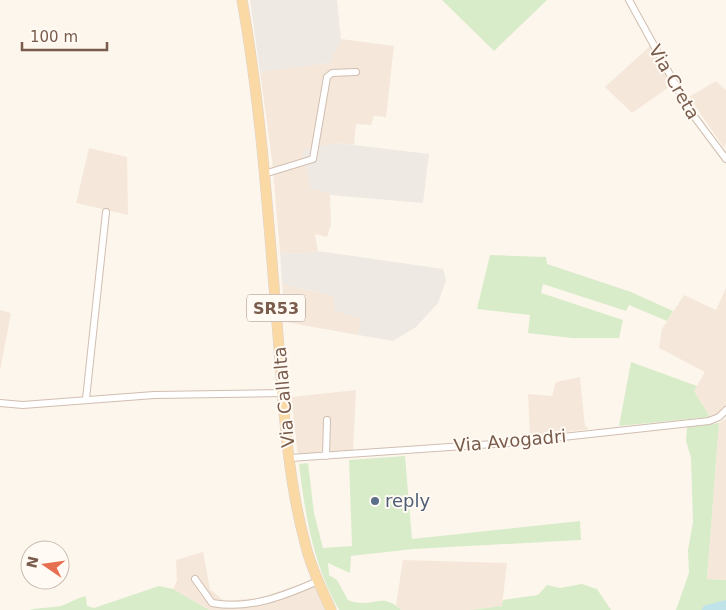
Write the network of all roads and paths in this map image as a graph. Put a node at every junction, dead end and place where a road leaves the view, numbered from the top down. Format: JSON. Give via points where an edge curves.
{"nodes":[{"id":1,"x":242,"y":0,"type":"edge"},
{"id":2,"x":628,"y":0,"type":"edge"},
{"id":3,"x":356,"y":72,"type":"dead end"},
{"id":4,"x":726,"y":159,"type":"edge"},
{"id":5,"x":264,"y":174,"type":"junction"},
{"id":6,"x":106,"y":212,"type":"dead end"},
{"id":7,"x":283,"y":393,"type":"junction"},
{"id":8,"x":86,"y":399,"type":"junction"},
{"id":9,"x":0,"y":403,"type":"edge"},
{"id":10,"x":726,"y":410,"type":"edge"},
{"id":11,"x":327,"y":420,"type":"dead end"},
{"id":12,"x":326,"y":456,"type":"junction"},
{"id":13,"x":290,"y":458,"type":"junction"},
{"id":14,"x":195,"y":579,"type":"dead end"},
{"id":15,"x":318,"y":581,"type":"junction"},
{"id":16,"x":331,"y":610,"type":"edge"}],
"edges":[{"from":1,"to":5,"type":"main road","name":"Via Callalta","number":"SR53"},
{"from":2,"to":4,"type":"street","name":"Via Creta","via":[[690,111]]},
{"from":3,"to":5,"type":"street","via":[[332,73],[327,77],[313,158]]},
{"from":5,"to":7,"type":"main road","name":"Via Callalta","number":"SR53"},
{"from":6,"to":8,"type":"street"},
{"from":7,"to":8,"type":"street"},
{"from":7,"to":13,"type":"main road","name":"Via Callalta","number":"SR53"},
{"from":8,"to":9,"type":"street","via":[[23,405]]},
{"from":10,"to":12,"type":"street","name":"Via Avogadri","via":[[719,417],[700,422],[508,443]]},
{"from":11,"to":12,"type":"street"},
{"from":12,"to":13,"type":"street","name":"Via Avogadri"},
{"from":13,"to":15,"type":"main road","name":"Via Callalta","number":"SR53","via":[[299,518]]},
{"from":14,"to":15,"type":"street","via":[[212,603],[226,607],[271,601]]},
{"from":15,"to":16,"type":"main road","name":"Via Callalta","number":"SR53"}]}
